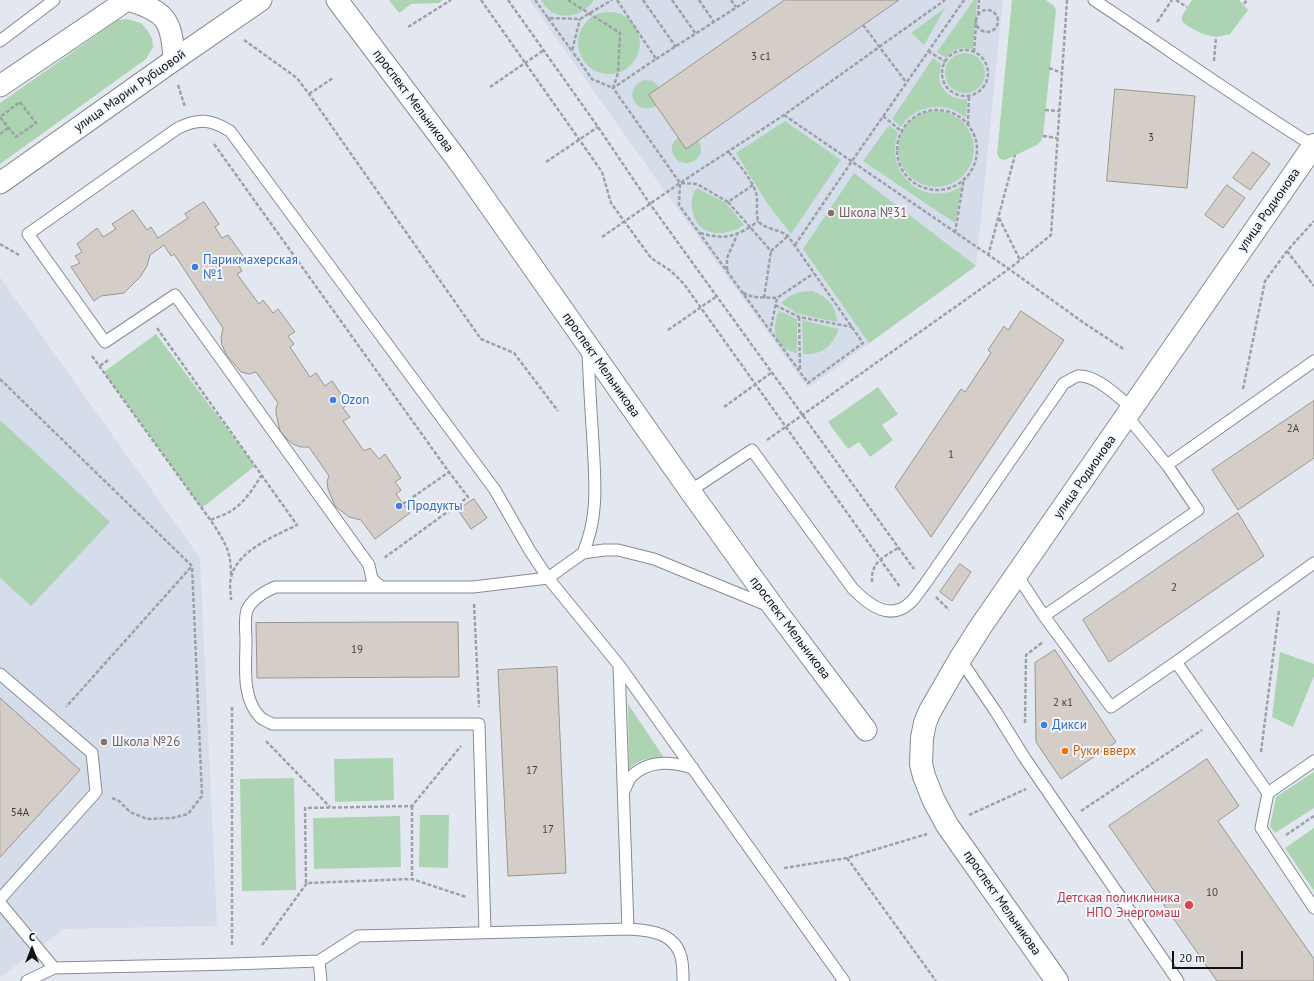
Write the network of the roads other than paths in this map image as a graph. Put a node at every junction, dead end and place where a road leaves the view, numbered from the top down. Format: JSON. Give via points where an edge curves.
{"nodes":[{"id":1,"x":54,"y":0,"type":"edge"},
{"id":2,"x":127,"y":0,"type":"edge"},
{"id":3,"x":261,"y":0,"type":"edge"},
{"id":4,"x":337,"y":0,"type":"edge"},
{"id":5,"x":1094,"y":0,"type":"edge"},
{"id":6,"x":0,"y":41,"type":"edge"},
{"id":7,"x":174,"y":60,"type":"junction"},
{"id":8,"x":0,"y":86,"type":"edge"},
{"id":9,"x":1314,"y":145,"type":"edge"},
{"id":10,"x":0,"y":183,"type":"edge"},
{"id":11,"x":588,"y":345,"type":"junction"},
{"id":12,"x":1314,"y":361,"type":"edge"},
{"id":13,"x":1130,"y":412,"type":"junction"},
{"id":14,"x":1167,"y":465,"type":"junction"},
{"id":15,"x":690,"y":491,"type":"junction"},
{"id":16,"x":583,"y":553,"type":"junction"},
{"id":17,"x":1314,"y":563,"type":"edge"},
{"id":18,"x":1017,"y":574,"type":"junction"},
{"id":19,"x":548,"y":578,"type":"junction"},
{"id":20,"x":380,"y":586,"type":"junction"},
{"id":21,"x":775,"y":609,"type":"junction"},
{"id":22,"x":1044,"y":616,"type":"junction"},
{"id":23,"x":960,"y":659,"type":"junction"},
{"id":24,"x":1176,"y":662,"type":"junction"},
{"id":25,"x":619,"y":665,"type":"junction"},
{"id":26,"x":0,"y":674,"type":"edge"},
{"id":27,"x":866,"y":730,"type":"dead end"},
{"id":28,"x":1314,"y":761,"type":"edge"},
{"id":29,"x":693,"y":768,"type":"junction"},
{"id":30,"x":623,"y":791,"type":"junction"},
{"id":31,"x":1268,"y":793,"type":"junction"},
{"id":32,"x":956,"y":821,"type":"joint"},
{"id":33,"x":0,"y":899,"type":"edge"},
{"id":34,"x":0,"y":902,"type":"edge"},
{"id":35,"x":1314,"y":908,"type":"edge"},
{"id":36,"x":628,"y":930,"type":"junction"},
{"id":37,"x":486,"y":932,"type":"junction"},
{"id":38,"x":319,"y":961,"type":"junction"},
{"id":39,"x":54,"y":968,"type":"junction"},
{"id":40,"x":27,"y":981,"type":"edge"},
{"id":41,"x":320,"y":981,"type":"edge"},
{"id":42,"x":683,"y":981,"type":"edge"},
{"id":43,"x":844,"y":981,"type":"edge"},
{"id":44,"x":1057,"y":981,"type":"edge"},
{"id":45,"x":1178,"y":981,"type":"edge"}],
"edges":[{"from":1,"to":6,"type":"lane"},
{"from":2,"to":7,"type":"street","via":[[148,6],[165,19],[173,39]]},
{"from":2,"to":8,"type":"street"},
{"from":3,"to":7,"type":"street","name":"улица Марии Рубцовой"},
{"from":4,"to":11,"type":"street","name":"проспект Мельникова","via":[[459,162]]},
{"from":5,"to":9,"type":"lane","via":[[1244,102]]},
{"from":7,"to":10,"type":"street","name":"улица Марии Рубцовой"},
{"from":9,"to":13,"type":"street","name":"улица Родионова"},
{"from":11,"to":15,"type":"street","name":"проспект Мельникова"},
{"from":11,"to":16,"type":"lane","via":[[596,498],[593,523]]},
{"from":12,"to":14,"type":"lane"},
{"from":13,"to":14,"type":"lane"},
{"from":13,"to":15,"type":"lane","via":[[1101,384],[1087,377],[1077,376],[1064,383],[925,584],[911,602],[893,610],[882,610],[868,603],[853,589],[752,450]]},
{"from":13,"to":18,"type":"street","name":"улица Родионова"},
{"from":14,"to":22,"type":"lane","via":[[1198,510]]},
{"from":15,"to":21,"type":"street","name":"проспект Мельникова"},
{"from":16,"to":19,"type":"lane"},
{"from":16,"to":21,"type":"lane","via":[[618,550],[654,559]]},
{"from":17,"to":24,"type":"lane"},
{"from":18,"to":22,"type":"lane"},
{"from":18,"to":23,"type":"street","name":"улица Родионова"},
{"from":19,"to":20,"type":"lane","via":[[473,587]]},
{"from":19,"to":20,"type":"lane","via":[[496,490],[230,131],[204,120],[191,122],[178,128],[28,234],[105,342],[175,295],[369,565],[372,579]]},
{"from":19,"to":25,"type":"lane"},
{"from":20,"to":37,"type":"lane","via":[[275,587],[263,592],[247,610],[248,694],[261,718],[272,724],[480,724]]},
{"from":21,"to":27,"type":"street","name":"проспект Мельникова"},
{"from":22,"to":24,"type":"lane","via":[[1111,707]]},
{"from":23,"to":32,"type":"street","name":"улица Родионова","via":[[930,711],[920,750],[920,764],[933,798]]},
{"from":23,"to":45,"type":"lane"},
{"from":24,"to":31,"type":"lane"},
{"from":25,"to":29,"type":"lane"},
{"from":25,"to":30,"type":"lane"},
{"from":26,"to":33,"type":"lane","via":[[92,753],[96,792]]},
{"from":28,"to":31,"type":"lane"},
{"from":29,"to":30,"type":"lane","via":[[664,762],[646,766],[631,778]]},
{"from":29,"to":43,"type":"lane"},
{"from":30,"to":36,"type":"lane"},
{"from":31,"to":35,"type":"lane","via":[[1261,828]]},
{"from":32,"to":44,"type":"street","name":"проспект Мельникова"},
{"from":34,"to":39,"type":"lane"},
{"from":36,"to":37,"type":"lane"},
{"from":36,"to":42,"type":"lane","via":[[658,932],[667,937],[680,953]]},
{"from":37,"to":38,"type":"lane","via":[[358,936]]},
{"from":38,"to":39,"type":"lane"},
{"from":38,"to":41,"type":"lane"},
{"from":39,"to":40,"type":"lane"}]}
